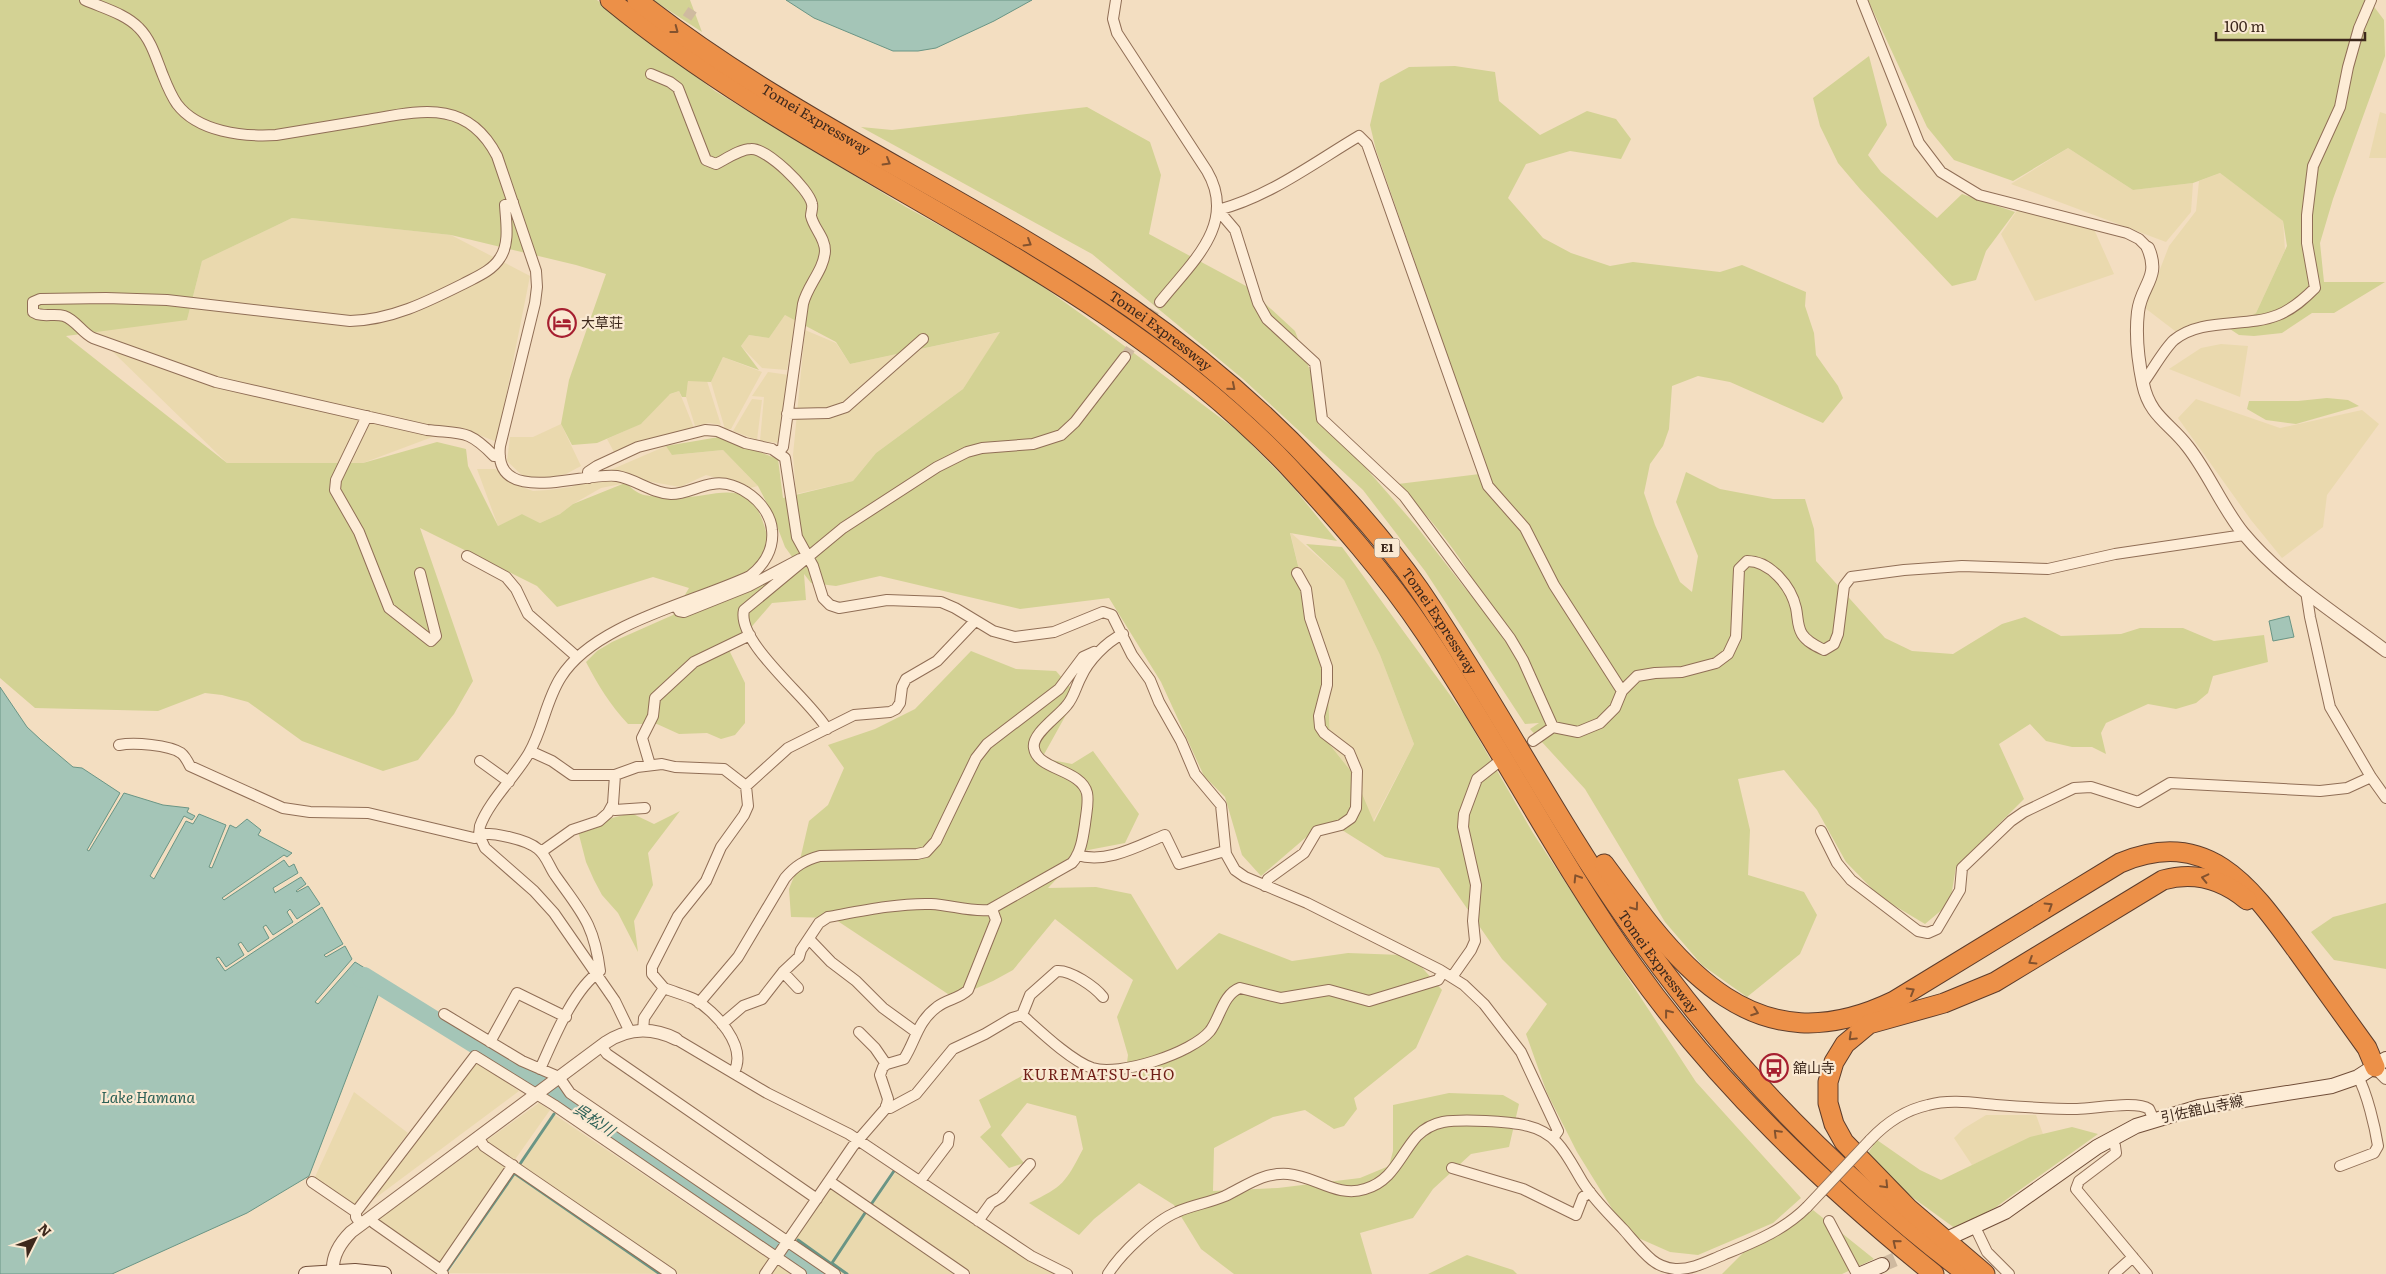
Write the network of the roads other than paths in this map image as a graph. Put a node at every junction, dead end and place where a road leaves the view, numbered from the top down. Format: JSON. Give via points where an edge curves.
{"nodes":[{"id":1,"x":85,"y":0,"type":"edge"},
{"id":2,"x":610,"y":0,"type":"edge"},
{"id":3,"x":636,"y":0,"type":"edge"},
{"id":4,"x":1116,"y":0,"type":"edge"},
{"id":5,"x":1862,"y":0,"type":"edge"},
{"id":6,"x":2371,"y":0,"type":"edge"},
{"id":7,"x":651,"y":74,"type":"dead end"},
{"id":8,"x":513,"y":202,"type":"junction"},
{"id":9,"x":1218,"y":210,"type":"junction"},
{"id":10,"x":2148,"y":248,"type":"joint"},
{"id":11,"x":1160,"y":302,"type":"tunnel mouth"},
{"id":12,"x":923,"y":339,"type":"dead end"},
{"id":13,"x":1125,"y":357,"type":"tunnel mouth"},
{"id":14,"x":2143,"y":383,"type":"junction"},
{"id":15,"x":787,"y":414,"type":"junction"},
{"id":16,"x":367,"y":416,"type":"junction"},
{"id":17,"x":779,"y":452,"type":"junction"},
{"id":18,"x":500,"y":456,"type":"junction"},
{"id":19,"x":589,"y":478,"type":"junction"},
{"id":20,"x":2244,"y":535,"type":"junction"},
{"id":21,"x":467,"y":556,"type":"dead end"},
{"id":22,"x":808,"y":556,"type":"junction"},
{"id":23,"x":420,"y":573,"type":"dead end"},
{"id":24,"x":1297,"y":573,"type":"dead end"},
{"id":25,"x":2306,"y":591,"type":"junction"},
{"id":26,"x":677,"y":606,"type":"junction"},
{"id":27,"x":975,"y":621,"type":"junction"},
{"id":28,"x":1122,"y":634,"type":"junction"},
{"id":29,"x":750,"y":635,"type":"junction"},
{"id":30,"x":2386,"y":651,"type":"edge"},
{"id":31,"x":1096,"y":655,"type":"junction"},
{"id":32,"x":577,"y":657,"type":"junction"},
{"id":33,"x":1622,"y":691,"type":"junction"},
{"id":34,"x":1553,"y":727,"type":"junction"},
{"id":35,"x":827,"y":729,"type":"junction"},
{"id":36,"x":1513,"y":740,"type":"junction"},
{"id":37,"x":1533,"y":741,"type":"dead end"},
{"id":38,"x":120,"y":745,"type":"dead end"},
{"id":39,"x":530,"y":751,"type":"junction"},
{"id":40,"x":480,"y":761,"type":"dead end"},
{"id":41,"x":1496,"y":764,"type":"dead end"},
{"id":42,"x":650,"y":765,"type":"junction"},
{"id":43,"x":615,"y":775,"type":"junction"},
{"id":44,"x":2371,"y":777,"type":"junction"},
{"id":45,"x":509,"y":782,"type":"junction"},
{"id":46,"x":746,"y":786,"type":"junction"},
{"id":47,"x":2386,"y":798,"type":"edge"},
{"id":48,"x":611,"y":808,"type":"junction"},
{"id":49,"x":645,"y":808,"type":"dead end"},
{"id":50,"x":1821,"y":831,"type":"dead end"},
{"id":51,"x":479,"y":835,"type":"junction"},
{"id":52,"x":1225,"y":851,"type":"junction"},
{"id":53,"x":542,"y":852,"type":"junction"},
{"id":54,"x":1078,"y":855,"type":"junction"},
{"id":55,"x":1265,"y":886,"type":"junction"},
{"id":56,"x":992,"y":909,"type":"junction"},
{"id":57,"x":808,"y":938,"type":"junction"},
{"id":58,"x":783,"y":972,"type":"junction"},
{"id":59,"x":1443,"y":972,"type":"junction"},
{"id":60,"x":596,"y":974,"type":"junction"},
{"id":61,"x":1452,"y":977,"type":"junction"},
{"id":62,"x":664,"y":988,"type":"junction"},
{"id":63,"x":798,"y":988,"type":"dead end"},
{"id":64,"x":1103,"y":997,"type":"dead end"},
{"id":65,"x":699,"y":1003,"type":"junction"},
{"id":66,"x":444,"y":1014,"type":"dead end"},
{"id":67,"x":1022,"y":1015,"type":"junction"},
{"id":68,"x":566,"y":1018,"type":"junction"},
{"id":69,"x":722,"y":1024,"type":"junction"},
{"id":70,"x":637,"y":1031,"type":"junction"},
{"id":71,"x":859,"y":1032,"type":"dead end"},
{"id":72,"x":916,"y":1032,"type":"junction"},
{"id":73,"x":676,"y":1039,"type":"joint"},
{"id":74,"x":490,"y":1042,"type":"junction"},
{"id":75,"x":601,"y":1046,"type":"junction"},
{"id":76,"x":886,"y":1064,"type":"junction"},
{"id":77,"x":2382,"y":1068,"type":"edge"},
{"id":78,"x":540,"y":1069,"type":"junction"},
{"id":79,"x":734,"y":1072,"type":"junction"},
{"id":80,"x":2358,"y":1077,"type":"junction"},
{"id":81,"x":557,"y":1079,"type":"junction"},
{"id":82,"x":537,"y":1094,"type":"junction"},
{"id":83,"x":886,"y":1106,"type":"junction"},
{"id":84,"x":2154,"y":1120,"type":"junction"},
{"id":85,"x":949,"y":1137,"type":"dead end"},
{"id":86,"x":478,"y":1138,"type":"junction"},
{"id":87,"x":1552,"y":1138,"type":"junction"},
{"id":88,"x":2111,"y":1139,"type":"junction"},
{"id":89,"x":859,"y":1140,"type":"junction"},
{"id":90,"x":1030,"y":1164,"type":"dead end"},
{"id":91,"x":513,"y":1166,"type":"junction"},
{"id":92,"x":2340,"y":1166,"type":"dead end"},
{"id":93,"x":1452,"y":1168,"type":"dead end"},
{"id":94,"x":920,"y":1181,"type":"junction"},
{"id":95,"x":312,"y":1182,"type":"dead end"},
{"id":96,"x":829,"y":1182,"type":"junction"},
{"id":97,"x":1590,"y":1192,"type":"junction"},
{"id":98,"x":817,"y":1198,"type":"junction"},
{"id":99,"x":356,"y":1212,"type":"junction"},
{"id":100,"x":366,"y":1221,"type":"junction"},
{"id":101,"x":978,"y":1221,"type":"junction"},
{"id":102,"x":1829,"y":1221,"type":"dead end"},
{"id":103,"x":1975,"y":1227,"type":"junction"},
{"id":104,"x":1953,"y":1236,"type":"dead end"},
{"id":105,"x":787,"y":1242,"type":"junction"},
{"id":106,"x":777,"y":1256,"type":"junction"},
{"id":107,"x":2133,"y":1257,"type":"junction"},
{"id":108,"x":1882,"y":1265,"type":"tunnel mouth"},
{"id":109,"x":333,"y":1271,"type":"junction"},
{"id":110,"x":442,"y":1272,"type":"edge"},
{"id":111,"x":306,"y":1274,"type":"edge"},
{"id":112,"x":384,"y":1274,"type":"edge"},
{"id":113,"x":671,"y":1274,"type":"edge"},
{"id":114,"x":765,"y":1274,"type":"edge"},
{"id":115,"x":801,"y":1274,"type":"edge"},
{"id":116,"x":835,"y":1274,"type":"edge"},
{"id":117,"x":964,"y":1274,"type":"edge"},
{"id":118,"x":1067,"y":1274,"type":"edge"},
{"id":119,"x":1108,"y":1274,"type":"edge"},
{"id":120,"x":1856,"y":1274,"type":"edge"},
{"id":121,"x":1861,"y":1274,"type":"edge"},
{"id":122,"x":1934,"y":1274,"type":"edge"},
{"id":123,"x":1967,"y":1274,"type":"edge"},
{"id":124,"x":1985,"y":1274,"type":"edge"},
{"id":125,"x":2009,"y":1274,"type":"edge"},
{"id":126,"x":2114,"y":1274,"type":"edge"},
{"id":127,"x":2147,"y":1274,"type":"edge"}],
"edges":[{"from":1,"to":8,"type":"street","via":[[124,17],[140,29],[177,103],[200,122],[230,132],[264,136],[415,112],[442,112],[467,122],[488,140]]},
{"from":122,"to":2,"type":"highway","name":"Tomei Expressway","number":"E1","one_way":true,"via":[[1871,1223],[1792,1148],[1739,1095],[1668,1013],[1596,909],[1422,629],[1385,577],[1284,462],[1186,374],[1092,306],[720,82]]},
{"from":3,"to":36,"type":"highway","name":"Tomei Expressway","number":"E1","one_way":true,"via":[[762,88],[1128,306],[1191,352],[1254,405],[1369,524],[1416,586]]},
{"from":4,"to":9,"type":"street","via":[[1113,19],[1116,33],[1212,178]]},
{"from":5,"to":10,"type":"street","via":[[1919,143],[1941,172],[1979,195],[2127,233]]},
{"from":6,"to":14,"type":"street","via":[[2348,67],[2340,106],[2313,166],[2307,243],[2315,288],[2300,303],[2277,316],[2217,325],[2192,331],[2174,340]]},
{"from":7,"to":15,"type":"street","via":[[678,88],[706,160],[716,164],[745,150],[757,150],[792,176],[812,203],[811,216],[821,234],[825,251],[803,304]]},
{"from":8,"to":16,"type":"street","via":[[505,205],[504,251],[490,269],[416,307],[368,320],[350,321],[136,298],[37,299],[31,304],[35,314],[64,316],[93,338],[207,379]]},
{"from":8,"to":18,"type":"street","via":[[533,263],[537,287]]},
{"from":9,"to":11,"type":"street","via":[[1215,228],[1207,242]]},
{"from":9,"to":33,"type":"street","via":[[1266,190],[1359,136],[1367,144],[1488,486],[1525,528],[1554,585]]},
{"from":9,"to":34,"type":"street","via":[[1235,230],[1258,303],[1267,319],[1314,362],[1322,419],[1404,496],[1510,638]]},
{"from":10,"to":14,"type":"street","via":[[2154,267],[2138,310],[2136,338]]},
{"from":12,"to":15,"type":"street","via":[[846,407],[828,413]]},
{"from":13,"to":22,"type":"street","via":[[1075,422],[1061,435],[1043,443],[982,448],[951,459],[861,515]]},
{"from":14,"to":20,"type":"street","via":[[2152,410],[2187,445]]},
{"from":15,"to":17,"type":"street"},
{"from":16,"to":18,"type":"street","via":[[427,430],[465,433],[476,438],[494,456]]},
{"from":16,"to":23,"type":"street","via":[[336,480],[335,490],[356,524],[389,608],[431,641],[436,636]]},
{"from":17,"to":19,"type":"street","via":[[705,430],[631,450],[597,466],[588,472]]},
{"from":17,"to":22,"type":"street","via":[[787,462],[797,537]]},
{"from":18,"to":19,"type":"street","via":[[507,472],[530,483]]},
{"from":19,"to":26,"type":"street","via":[[618,476],[668,494],[721,484],[748,493],[764,509],[771,522],[772,537],[770,551],[762,565],[742,580]]},
{"from":20,"to":25,"type":"street"},
{"from":20,"to":33,"type":"street","via":[[2115,554],[2048,569],[1962,566],[1851,577],[1844,586],[1836,639],[1824,650],[1802,635],[1789,589],[1772,570],[1754,561],[1746,561],[1739,569],[1736,637],[1728,654],[1716,663],[1682,672],[1637,676]]},
{"from":21,"to":32,"type":"street","via":[[506,578],[516,589],[528,614]]},
{"from":22,"to":26,"type":"street","via":[[749,586],[684,612]]},
{"from":22,"to":27,"type":"street","via":[[823,598],[834,607],[880,600],[934,601],[948,605]]},
{"from":22,"to":29,"type":"street","via":[[744,610]]},
{"from":24,"to":55,"type":"street","via":[[1306,589],[1310,618],[1327,667],[1320,727],[1353,757],[1357,771],[1356,808],[1346,822],[1317,831],[1304,853],[1268,879]]},
{"from":25,"to":30,"type":"street"},
{"from":25,"to":44,"type":"street","via":[[2330,708]]},
{"from":26,"to":32,"type":"street","via":[[613,632]]},
{"from":27,"to":28,"type":"street","via":[[1000,634],[1023,637],[1054,632],[1106,612],[1114,617]]},
{"from":27,"to":35,"type":"street","via":[[937,661],[906,680],[896,709],[854,715]]},
{"from":28,"to":31,"type":"street"},
{"from":28,"to":52,"type":"street","via":[[1150,680],[1195,774],[1221,805]]},
{"from":29,"to":35,"type":"street","via":[[759,650]]},
{"from":29,"to":42,"type":"street","via":[[694,662],[655,698],[653,716],[642,738]]},
{"from":31,"to":54,"type":"street","via":[[1084,670],[1067,705],[1039,733],[1033,748],[1038,757],[1078,780],[1087,792],[1088,803]]},
{"from":31,"to":65,"type":"street","via":[[1094,652],[1086,654],[1059,689],[987,744],[976,758],[930,849],[916,854],[820,856],[795,868],[785,878],[738,957]]},
{"from":32,"to":39,"type":"street","via":[[555,687]]},
{"from":33,"to":34,"type":"street","via":[[1615,708],[1600,723],[1578,732]]},
{"from":34,"to":37,"type":"street"},
{"from":35,"to":46,"type":"street","via":[[784,750]]},
{"from":36,"to":77,"type":"highway","one_way":true,"via":[[1642,916],[1670,949],[1704,983],[1756,1013],[1784,1020],[1814,1022],[1843,1019],[1871,1011],[1912,991],[2120,863],[2154,853],[2178,852],[2218,865],[2250,890]]},
{"from":36,"to":123,"type":"highway","name":"Tomei Expressway","number":"E1","via":[[1627,920],[1719,1040],[1828,1155]]},
{"from":38,"to":51,"type":"street","via":[[158,746],[176,751],[184,755],[190,766],[283,808],[368,813],[474,838]]},
{"from":39,"to":43,"type":"street","via":[[572,775]]},
{"from":39,"to":45,"type":"street"},
{"from":40,"to":45,"type":"street"},
{"from":41,"to":61,"type":"street","via":[[1477,779],[1464,814],[1464,833],[1476,876],[1475,941]]},
{"from":42,"to":43,"type":"street"},
{"from":42,"to":46,"type":"street","via":[[724,769]]},
{"from":43,"to":48,"type":"street"},
{"from":44,"to":47,"type":"street"},
{"from":44,"to":50,"type":"street","via":[[2347,788],[2320,792],[2170,783],[2138,802],[2091,787],[2074,788],[2011,821],[1962,868],[1960,890],[1952,906],[1937,929],[1928,933],[1918,931],[1851,880],[1837,863]]},
{"from":45,"to":51,"type":"street","via":[[484,817]]},
{"from":46,"to":62,"type":"street","via":[[748,801],[744,815],[721,847],[706,881],[678,916],[652,967],[652,974]]},
{"from":48,"to":49,"type":"street"},
{"from":48,"to":53,"type":"street","via":[[598,821],[572,830]]},
{"from":51,"to":53,"type":"street","via":[[489,833],[525,841]]},
{"from":51,"to":60,"type":"street","via":[[485,848],[545,901]]},
{"from":52,"to":54,"type":"street","via":[[1179,864],[1165,835],[1117,854]]},
{"from":52,"to":55,"type":"street","via":[[1235,870]]},
{"from":53,"to":60,"type":"street","via":[[587,918],[596,940],[600,971]]},
{"from":54,"to":56,"type":"street","via":[[1067,867]]},
{"from":55,"to":59,"type":"street","via":[[1300,899]]},
{"from":56,"to":57,"type":"street","via":[[980,911],[918,904],[833,916],[819,923]]},
{"from":56,"to":72,"type":"street","via":[[996,920],[968,990],[936,1008]]},
{"from":57,"to":58,"type":"street","via":[[799,957]]},
{"from":57,"to":72,"type":"street","via":[[831,962]]},
{"from":58,"to":63,"type":"street"},
{"from":58,"to":69,"type":"street","via":[[762,999],[743,1006]]},
{"from":59,"to":61,"type":"street"},
{"from":59,"to":67,"type":"street","via":[[1438,980],[1369,1001],[1329,990],[1281,998],[1240,988],[1230,994],[1210,1031],[1196,1042],[1154,1062],[1105,1069],[1085,1064]]},
{"from":60,"to":68,"type":"street","via":[[582,987]]},
{"from":60,"to":70,"type":"street"},
{"from":61,"to":87,"type":"street","via":[[1484,1004],[1521,1052],[1558,1131]]},
{"from":62,"to":65,"type":"street"},
{"from":62,"to":70,"type":"street"},
{"from":64,"to":67,"type":"street","via":[[1091,984],[1057,971],[1030,995]]},
{"from":65,"to":69,"type":"street"},
{"from":66,"to":74,"type":"street"},
{"from":67,"to":83,"type":"street","via":[[956,1046],[916,1094],[890,1108]]},
{"from":68,"to":74,"type":"street","via":[[517,993]]},
{"from":68,"to":78,"type":"street"},
{"from":69,"to":79,"type":"street","via":[[738,1050]]},
{"from":70,"to":73,"type":"street","via":[[658,1032]]},
{"from":70,"to":75,"type":"street","via":[[613,1038]]},
{"from":71,"to":76,"type":"street"},
{"from":72,"to":76,"type":"street","via":[[904,1058]]},
{"from":73,"to":79,"type":"street"},
{"from":74,"to":78,"type":"street"},
{"from":75,"to":81,"type":"street"},
{"from":75,"to":98,"type":"street","via":[[607,1054]]},
{"from":76,"to":83,"type":"street","via":[[880,1075],[888,1099]]},
{"from":77,"to":80,"type":"main road","name":"引佐舘山寺線"},
{"from":77,"to":124,"type":"highway","one_way":true,"via":[[2360,1053],[2253,907],[2228,886],[2201,876],[2172,877],[2155,884],[2011,974],[1978,990],[1869,1024],[1845,1044],[1830,1072],[1828,1098],[1834,1124],[1844,1142],[1890,1191]]},
{"from":78,"to":81,"type":"street"},
{"from":79,"to":89,"type":"street","via":[[767,1093]]},
{"from":80,"to":84,"type":"main road","name":"引佐舘山寺線","via":[[2332,1086],[2199,1107]]},
{"from":80,"to":92,"type":"street","via":[[2365,1090],[2378,1146],[2374,1153]]},
{"from":81,"to":82,"type":"street"},
{"from":81,"to":105,"type":"street","via":[[570,1092]]},
{"from":82,"to":86,"type":"street"},
{"from":82,"to":99,"type":"street","via":[[475,1056]]},
{"from":82,"to":106,"type":"street"},
{"from":83,"to":89,"type":"street"},
{"from":84,"to":88,"type":"main road","name":"引佐舘山寺線"},
{"from":84,"to":97,"type":"street","bridge":true,"via":[[2149,1108],[2140,1105],[2091,1109],[1950,1102],[1927,1105],[1906,1112],[1887,1124],[1783,1228],[1694,1266],[1674,1269],[1650,1259]]},
{"from":85,"to":94,"type":"street","via":[[948,1144]]},
{"from":86,"to":91,"type":"street"},
{"from":86,"to":100,"type":"street"},
{"from":87,"to":97,"type":"street","via":[[1568,1154]]},
{"from":87,"to":119,"type":"street","via":[[1526,1125],[1442,1122],[1422,1131],[1387,1177],[1368,1188],[1337,1190],[1286,1174],[1262,1177],[1219,1198],[1168,1216]]},
{"from":88,"to":103,"type":"main road","name":"引佐舘山寺線","via":[[2017,1204]]},
{"from":88,"to":107,"type":"street","via":[[2116,1153],[2079,1181],[2076,1189]]},
{"from":89,"to":94,"type":"street"},
{"from":89,"to":96,"type":"street"},
{"from":90,"to":101,"type":"street","via":[[1001,1197],[991,1203]]},
{"from":91,"to":110,"type":"street"},
{"from":91,"to":113,"type":"street"},
{"from":93,"to":97,"type":"street","via":[[1523,1189],[1576,1215],[1584,1197]]},
{"from":94,"to":101,"type":"street"},
{"from":95,"to":99,"type":"street"},
{"from":96,"to":98,"type":"street"},
{"from":96,"to":117,"type":"street"},
{"from":98,"to":105,"type":"street"},
{"from":99,"to":100,"type":"street","via":[[356,1217]]},
{"from":100,"to":109,"type":"street","via":[[340,1246],[332,1265]]},
{"from":100,"to":110,"type":"street","via":[[374,1223]]},
{"from":101,"to":118,"type":"street"},
{"from":102,"to":120,"type":"street"},
{"from":103,"to":104,"type":"main road","name":"引佐舘山寺線"},
{"from":103,"to":125,"type":"street","via":[[1987,1252]]},
{"from":105,"to":106,"type":"street"},
{"from":105,"to":116,"type":"street"},
{"from":106,"to":114,"type":"street"},
{"from":106,"to":115,"type":"street"},
{"from":107,"to":126,"type":"street"},
{"from":107,"to":127,"type":"street"},
{"from":108,"to":121,"type":"main road"},
{"from":109,"to":111,"type":"main road"},
{"from":109,"to":112,"type":"main road"}]}
